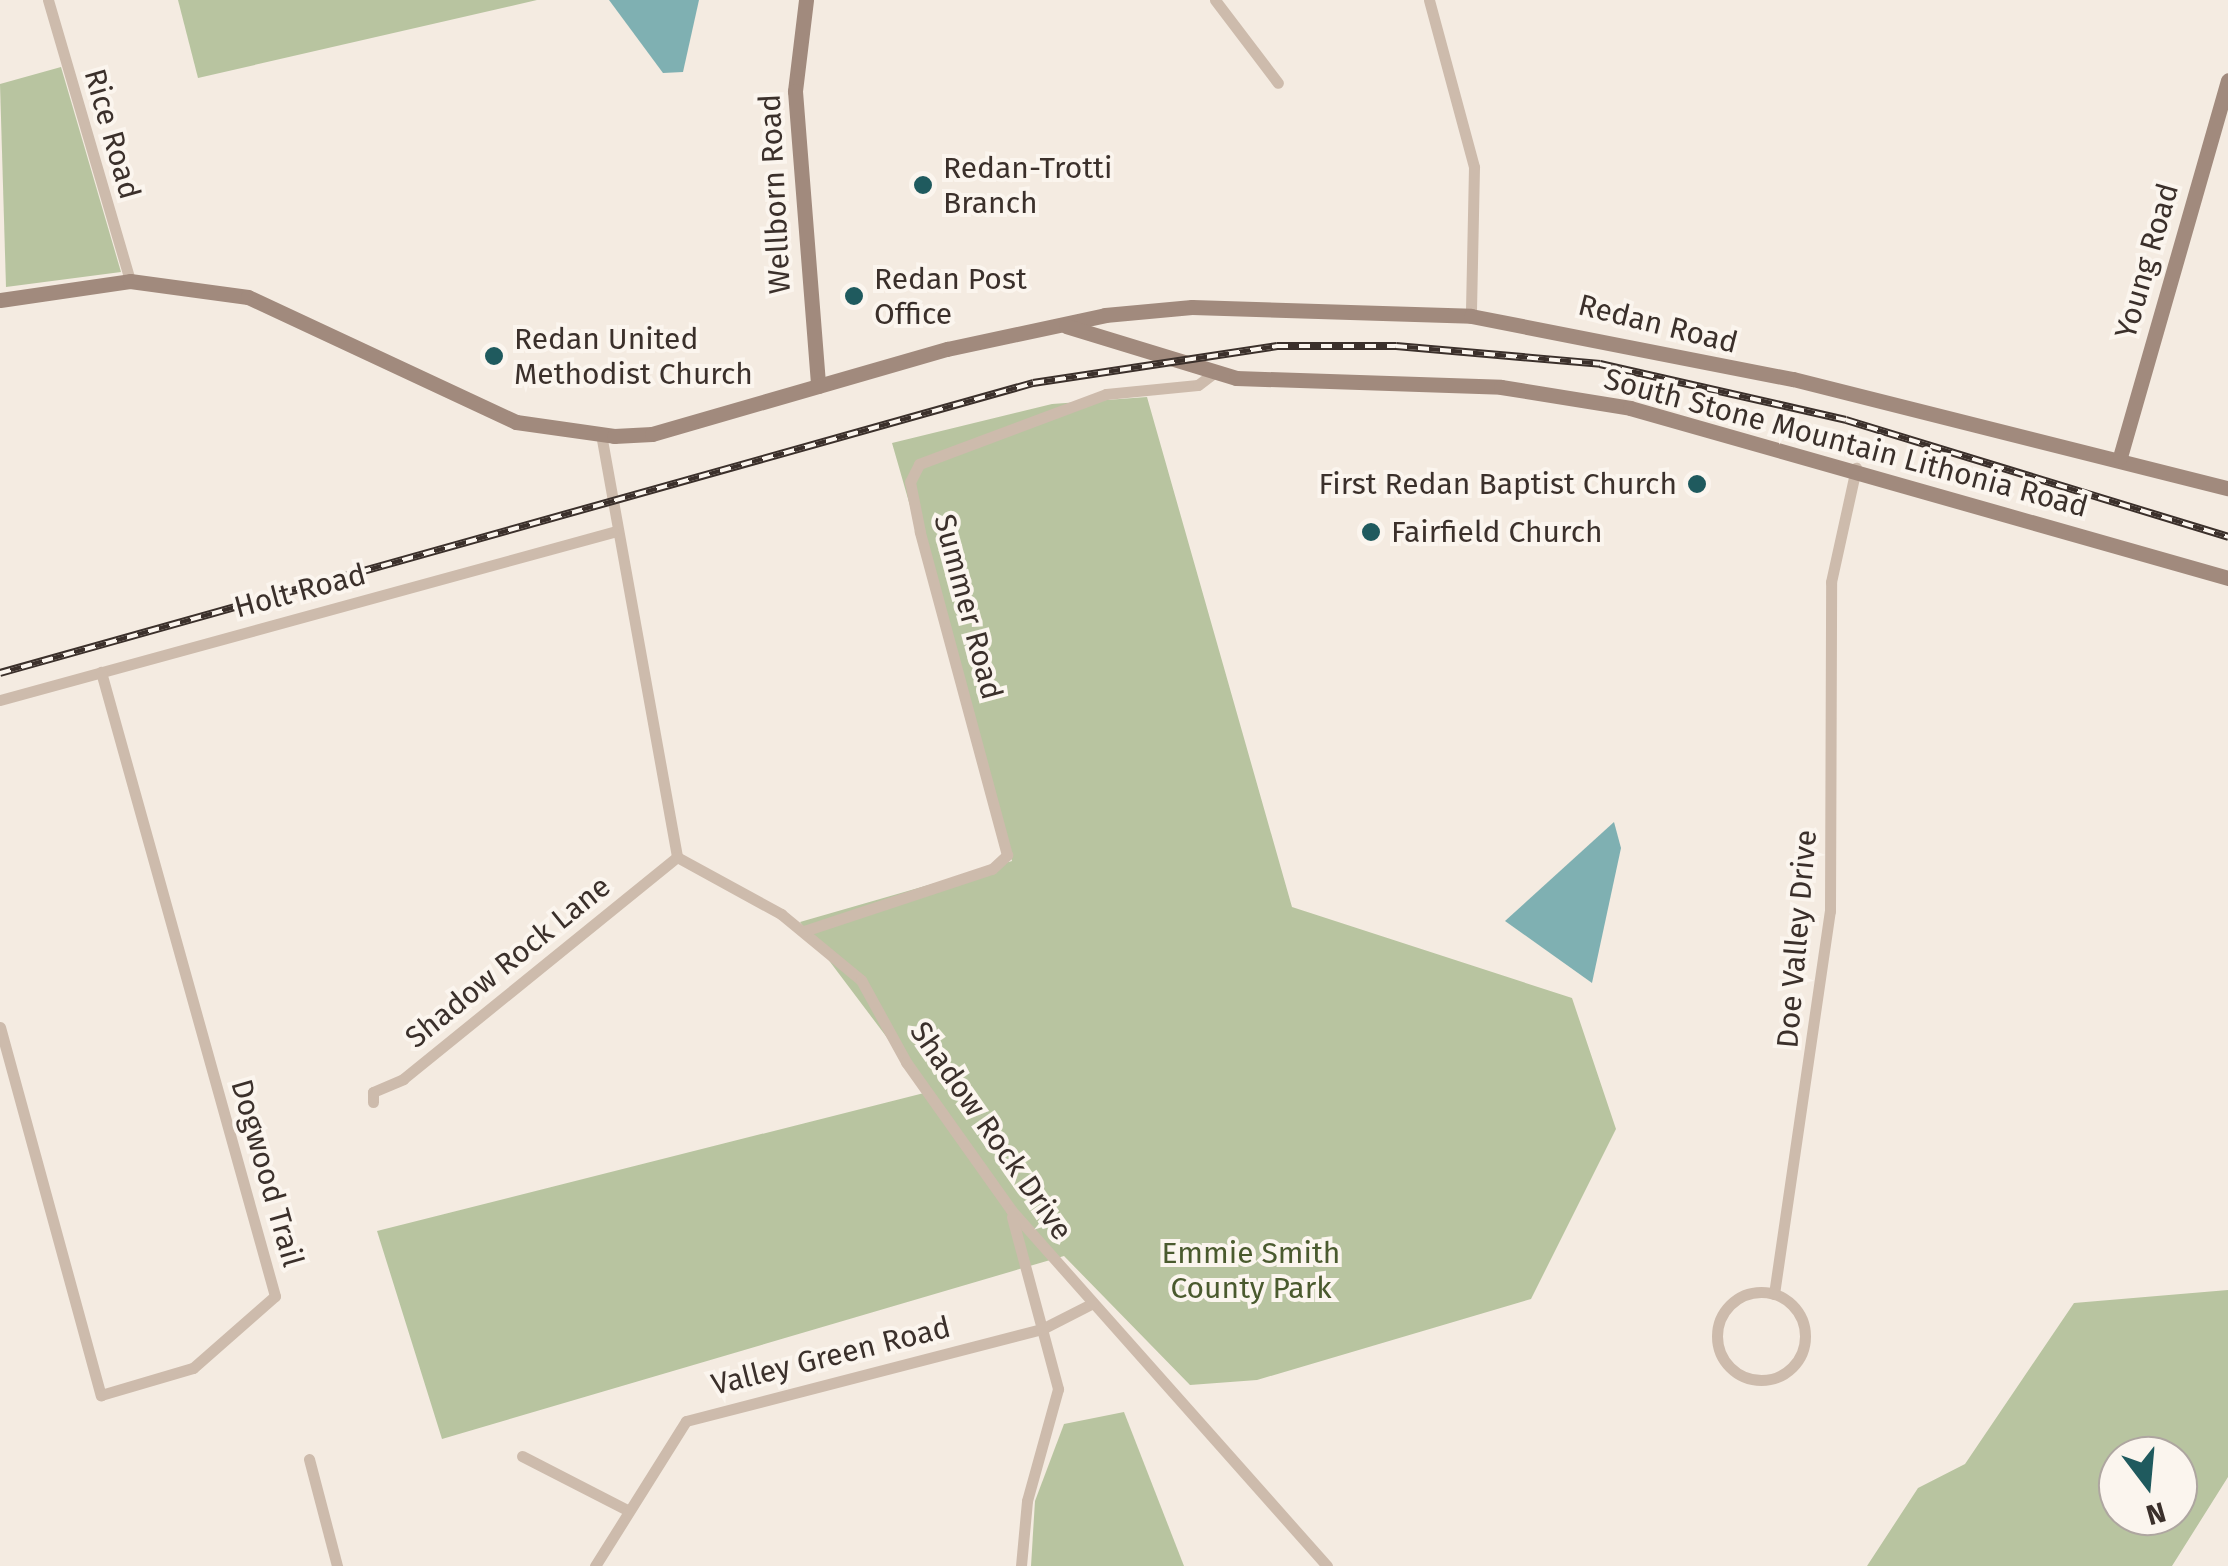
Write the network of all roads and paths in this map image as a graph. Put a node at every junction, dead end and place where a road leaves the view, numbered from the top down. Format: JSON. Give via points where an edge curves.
{"nodes":[{"id":1,"x":48,"y":0,"type":"edge"},
{"id":2,"x":806,"y":0,"type":"edge"},
{"id":3,"x":1215,"y":0,"type":"edge"},
{"id":4,"x":1428,"y":0,"type":"edge"},
{"id":5,"x":2228,"y":80,"type":"edge"},
{"id":6,"x":1278,"y":83,"type":"dead end"},
{"id":7,"x":130,"y":281,"type":"junction"},
{"id":8,"x":0,"y":300,"type":"edge"},
{"id":9,"x":1471,"y":316,"type":"junction"},
{"id":10,"x":1064,"y":325,"type":"junction"},
{"id":11,"x":1214,"y":373,"type":"junction"},
{"id":12,"x":818,"y":386,"type":"junction"},
{"id":13,"x":601,"y":434,"type":"junction"},
{"id":14,"x":2120,"y":457,"type":"junction"},
{"id":15,"x":1856,"y":468,"type":"junction"},
{"id":16,"x":2228,"y":488,"type":"edge"},
{"id":17,"x":614,"y":532,"type":"junction"},
{"id":18,"x":2228,"y":578,"type":"edge"},
{"id":19,"x":100,"y":672,"type":"junction"},
{"id":20,"x":0,"y":700,"type":"edge"},
{"id":21,"x":677,"y":857,"type":"junction"},
{"id":22,"x":804,"y":932,"type":"junction"},
{"id":23,"x":0,"y":1027,"type":"edge"},
{"id":24,"x":373,"y":1102,"type":"dead end"},
{"id":25,"x":1010,"y":1210,"type":"junction"},
{"id":26,"x":1774,"y":1294,"type":"junction"},
{"id":27,"x":1093,"y":1303,"type":"junction"},
{"id":28,"x":1042,"y":1329,"type":"junction"},
{"id":29,"x":522,"y":1456,"type":"dead end"},
{"id":30,"x":308,"y":1459,"type":"dead end"},
{"id":31,"x":627,"y":1510,"type":"junction"},
{"id":32,"x":337,"y":1566,"type":"edge"},
{"id":33,"x":595,"y":1566,"type":"edge"},
{"id":34,"x":1021,"y":1566,"type":"edge"},
{"id":35,"x":1327,"y":1566,"type":"edge"}],
"edges":[{"from":1,"to":7,"type":"street","name":"Rice Road"},
{"from":2,"to":12,"type":"main road","name":"Wellborn Road","via":[[795,91]]},
{"from":3,"to":6,"type":"street"},
{"from":4,"to":9,"type":"street","via":[[1474,167]]},
{"from":5,"to":14,"type":"main road","name":"Young Road"},
{"from":7,"to":8,"type":"main road"},
{"from":7,"to":13,"type":"main road","via":[[248,296],[516,422]]},
{"from":9,"to":10,"type":"main road","name":"Redan Road","via":[[1192,306]]},
{"from":9,"to":14,"type":"main road","name":"Redan Road","via":[[1575,330]]},
{"from":10,"to":11,"type":"main road","name":"South Stone Mountain Lithonia Road"},
{"from":10,"to":12,"type":"main road"},
{"from":11,"to":15,"type":"main road","name":"South Stone Mountain Lithonia Road","via":[[1566,396]]},
{"from":11,"to":22,"type":"street","name":"Summer Road","via":[[1198,385],[1106,394],[919,464],[910,482],[920,532],[1007,855],[992,869]]},
{"from":12,"to":13,"type":"main road","via":[[652,434]]},
{"from":13,"to":17,"type":"street"},
{"from":14,"to":16,"type":"main road","name":"Redan Road"},
{"from":15,"to":18,"type":"main road","name":"South Stone Mountain Lithonia Road"},
{"from":15,"to":26,"type":"street","name":"Doe Valley Drive","via":[[1831,582],[1830,911]]},
{"from":17,"to":19,"type":"street","name":"Holt Road"},
{"from":17,"to":21,"type":"street"},
{"from":19,"to":20,"type":"street","name":"Holt Road"},
{"from":19,"to":23,"type":"street","name":"Dogwood Trail","via":[[275,1296],[193,1368],[101,1395]]},
{"from":21,"to":22,"type":"street","name":"Shadow Rock Drive"},
{"from":21,"to":24,"type":"street","name":"Shadow Rock Lane","via":[[403,1079],[373,1092]]},
{"from":22,"to":25,"type":"street","name":"Shadow Rock Drive","via":[[861,980],[906,1062]]},
{"from":25,"to":27,"type":"street","name":"Shadow Rock Drive"},
{"from":25,"to":28,"type":"street"},
{"from":26,"to":26,"type":"street","via":[[1732,1302],[1717,1328],[1723,1359],[1745,1377],[1786,1372],[1803,1349],[1802,1320]]},
{"from":27,"to":28,"type":"street","name":"Valley Green Road"},
{"from":27,"to":35,"type":"street","name":"Shadow Rock Drive"},
{"from":28,"to":31,"type":"street","name":"Valley Green Road","via":[[702,1413],[671,1435]]},
{"from":28,"to":34,"type":"street","via":[[1058,1405],[1027,1500]]},
{"from":29,"to":31,"type":"street"},
{"from":30,"to":32,"type":"street"},
{"from":31,"to":33,"type":"street","name":"Valley Green Road"}]}
